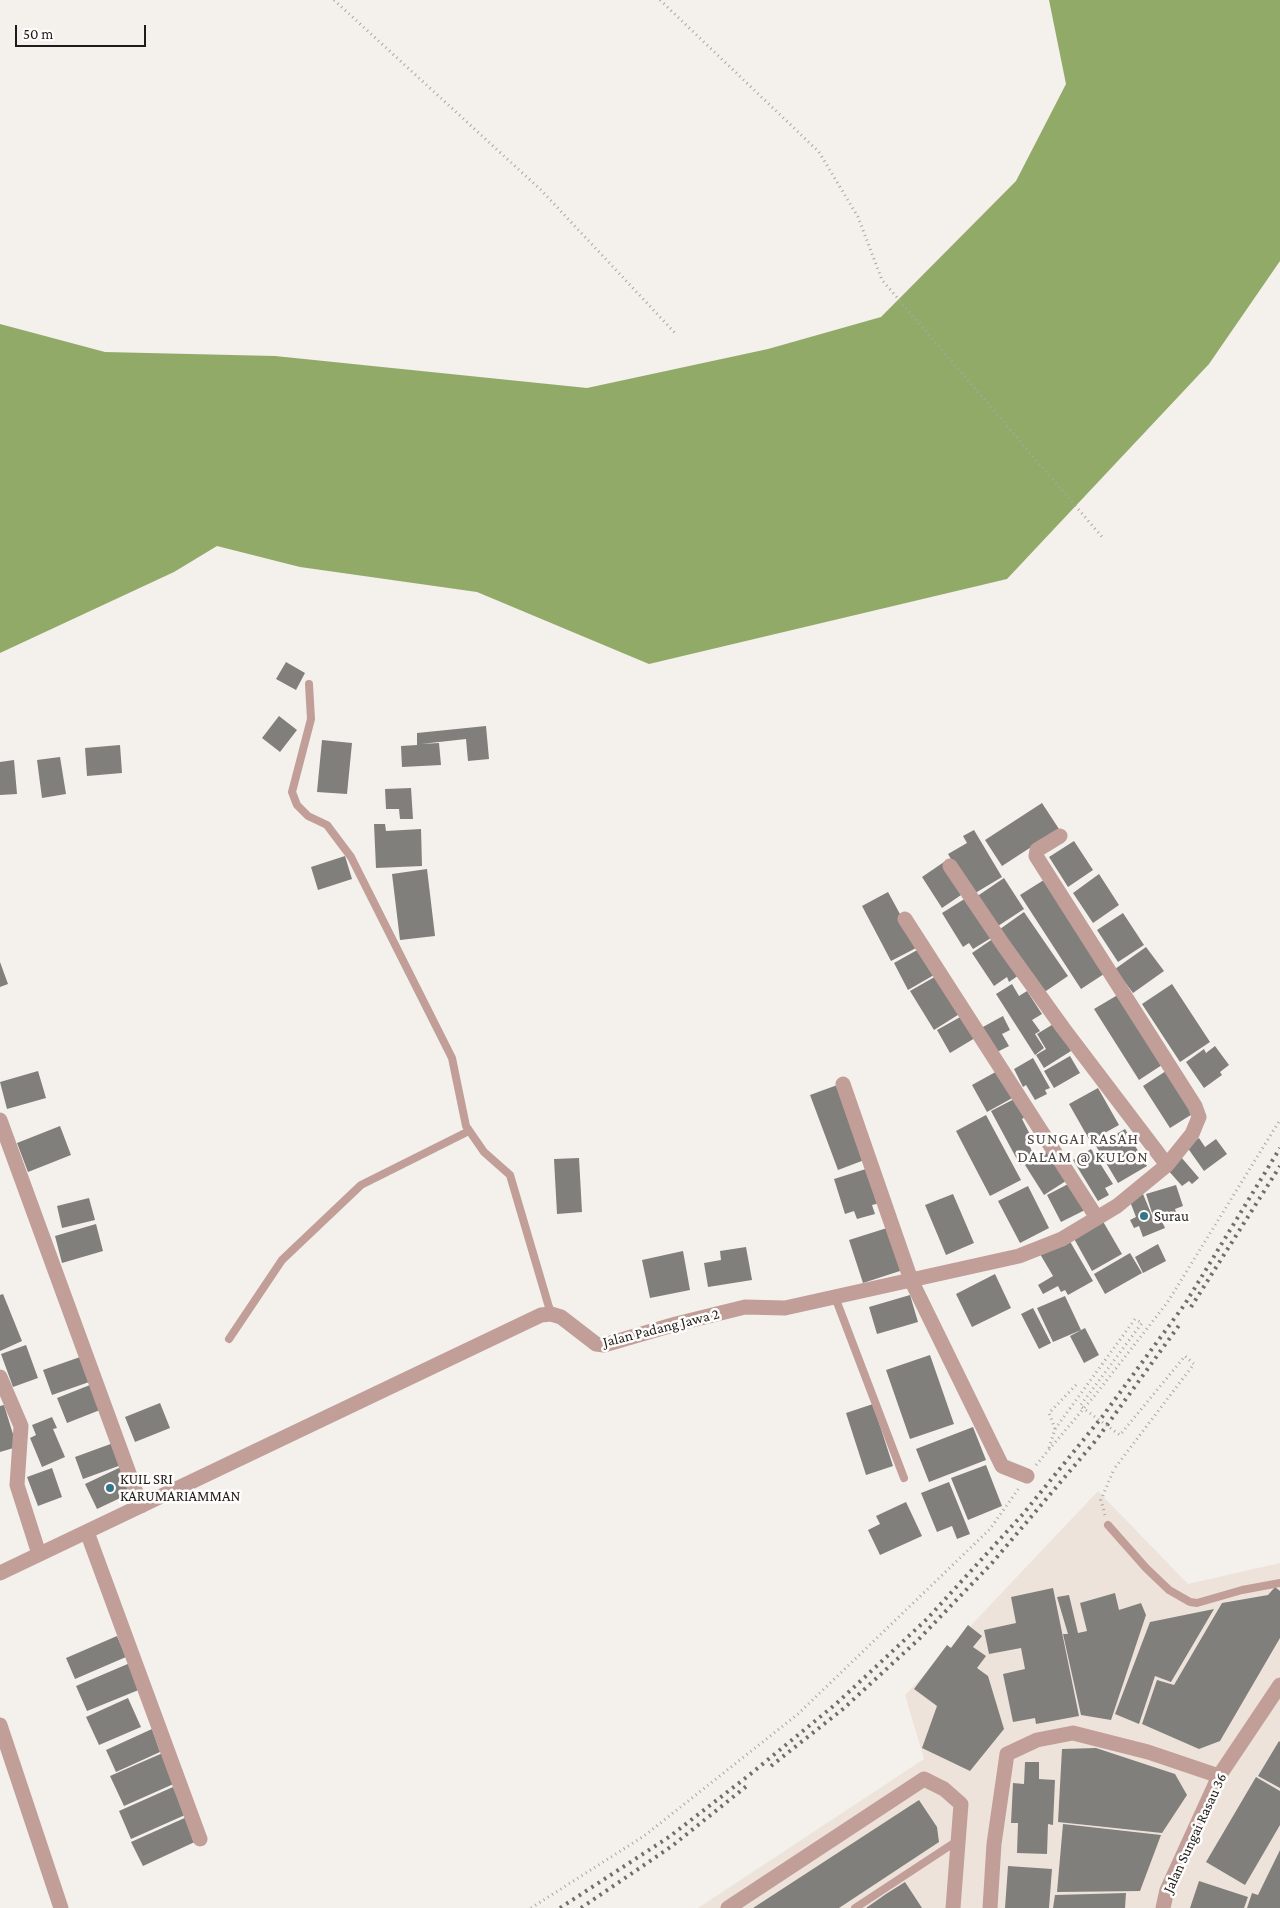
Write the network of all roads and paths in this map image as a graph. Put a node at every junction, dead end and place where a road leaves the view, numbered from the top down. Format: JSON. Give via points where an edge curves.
{"nodes":[{"id":1,"x":334,"y":0,"type":"edge"},
{"id":2,"x":660,"y":0,"type":"edge"},
{"id":3,"x":675,"y":333,"type":"dead end"},
{"id":4,"x":1103,"y":538,"type":"dead end"},
{"id":5,"x":309,"y":684,"type":"dead end"},
{"id":6,"x":1060,"y":836,"type":"dead end"},
{"id":7,"x":950,"y":866,"type":"dead end"},
{"id":8,"x":905,"y":919,"type":"dead end"},
{"id":9,"x":843,"y":1084,"type":"dead end"},
{"id":10,"x":0,"y":1120,"type":"edge"},
{"id":11,"x":1280,"y":1120,"type":"edge"},
{"id":12,"x":469,"y":1131,"type":"junction"},
{"id":13,"x":1167,"y":1165,"type":"junction"},
{"id":14,"x":1097,"y":1218,"type":"junction"},
{"id":15,"x":911,"y":1280,"type":"junction"},
{"id":16,"x":834,"y":1297,"type":"junction"},
{"id":17,"x":551,"y":1314,"type":"junction"},
{"id":18,"x":229,"y":1339,"type":"dead end"},
{"id":19,"x":0,"y":1377,"type":"edge"},
{"id":20,"x":1078,"y":1384,"type":"dead end"},
{"id":21,"x":1055,"y":1429,"type":"junction"},
{"id":22,"x":1048,"y":1451,"type":"junction"},
{"id":23,"x":1027,"y":1476,"type":"junction"},
{"id":24,"x":904,"y":1478,"type":"dead end"},
{"id":25,"x":141,"y":1506,"type":"junction"},
{"id":26,"x":1108,"y":1525,"type":"joint"},
{"id":27,"x":87,"y":1532,"type":"junction"},
{"id":28,"x":39,"y":1554,"type":"junction"},
{"id":29,"x":0,"y":1573,"type":"edge"},
{"id":30,"x":1280,"y":1582,"type":"edge"},
{"id":31,"x":1280,"y":1685,"type":"edge"},
{"id":32,"x":0,"y":1725,"type":"edge"},
{"id":33,"x":1219,"y":1776,"type":"junction"},
{"id":34,"x":200,"y":1839,"type":"dead end"},
{"id":35,"x":957,"y":1841,"type":"junction"},
{"id":36,"x":61,"y":1908,"type":"edge"},
{"id":37,"x":531,"y":1908,"type":"edge"},
{"id":38,"x":728,"y":1908,"type":"edge"},
{"id":39,"x":854,"y":1908,"type":"edge"},
{"id":40,"x":953,"y":1908,"type":"edge"},
{"id":41,"x":990,"y":1908,"type":"edge"},
{"id":42,"x":1163,"y":1908,"type":"edge"}],
"edges":[{"from":1,"to":3,"type":"path","via":[[541,190]]},
{"from":2,"to":4,"type":"path","via":[[819,152],[858,216],[882,280]]},
{"from":5,"to":12,"type":"lane","via":[[311,719],[292,792],[308,816],[327,824],[350,857],[452,1058]]},
{"from":6,"to":13,"type":"street","name":"Jalan Padang Jawa 2","via":[[1037,850],[1036,856],[1199,1117],[1192,1134]]},
{"from":7,"to":13,"type":"street","via":[[1063,1028]]},
{"from":8,"to":14,"type":"street"},
{"from":9,"to":15,"type":"street"},
{"from":10,"to":25,"type":"street"},
{"from":11,"to":22,"type":"path","via":[[1167,1303]]},
{"from":12,"to":17,"type":"lane","via":[[484,1152],[510,1175]]},
{"from":12,"to":18,"type":"lane","via":[[361,1184],[282,1260]]},
{"from":13,"to":14,"type":"street","name":"Jalan Padang Jawa 2","via":[[1118,1206]]},
{"from":14,"to":15,"type":"street","name":"Jalan Padang Jawa 2","via":[[1062,1239],[1019,1256]]},
{"from":15,"to":16,"type":"street","name":"Jalan Padang Jawa 2"},
{"from":15,"to":23,"type":"street","via":[[1002,1466]]},
{"from":16,"to":17,"type":"street","name":"Jalan Padang Jawa 2","via":[[785,1308],[745,1306],[604,1345],[596,1344],[561,1317]]},
{"from":16,"to":24,"type":"lane"},
{"from":17,"to":25,"type":"street","via":[[541,1315]]},
{"from":19,"to":28,"type":"street","via":[[22,1426],[17,1485]]},
{"from":20,"to":21,"type":"path","via":[[1049,1413]]},
{"from":21,"to":22,"type":"path"},
{"from":21,"to":26,"type":"path","bridge":true,"via":[[1135,1319],[1142,1323],[1080,1406],[1120,1435],[1185,1356],[1194,1364],[1114,1469],[1101,1500]]},
{"from":22,"to":23,"type":"path"},
{"from":23,"to":37,"type":"path","via":[[990,1529],[798,1714],[644,1836]]},
{"from":25,"to":27,"type":"street"},
{"from":26,"to":30,"type":"lane","via":[[1169,1590],[1190,1602]]},
{"from":27,"to":28,"type":"street"},
{"from":27,"to":34,"type":"street"},
{"from":28,"to":29,"type":"street"},
{"from":31,"to":33,"type":"street","name":"Jalan Sungai Rasau 36"},
{"from":32,"to":36,"type":"street"},
{"from":33,"to":41,"type":"street","via":[[1148,1752],[1073,1733],[1037,1740],[1007,1754],[994,1844]]},
{"from":33,"to":42,"type":"street","name":"Jalan Sungai Rasau 36","via":[[1167,1890]]},
{"from":35,"to":38,"type":"street","via":[[961,1804],[944,1789],[924,1779]]},
{"from":35,"to":39,"type":"lane"},
{"from":35,"to":40,"type":"street"}]}
